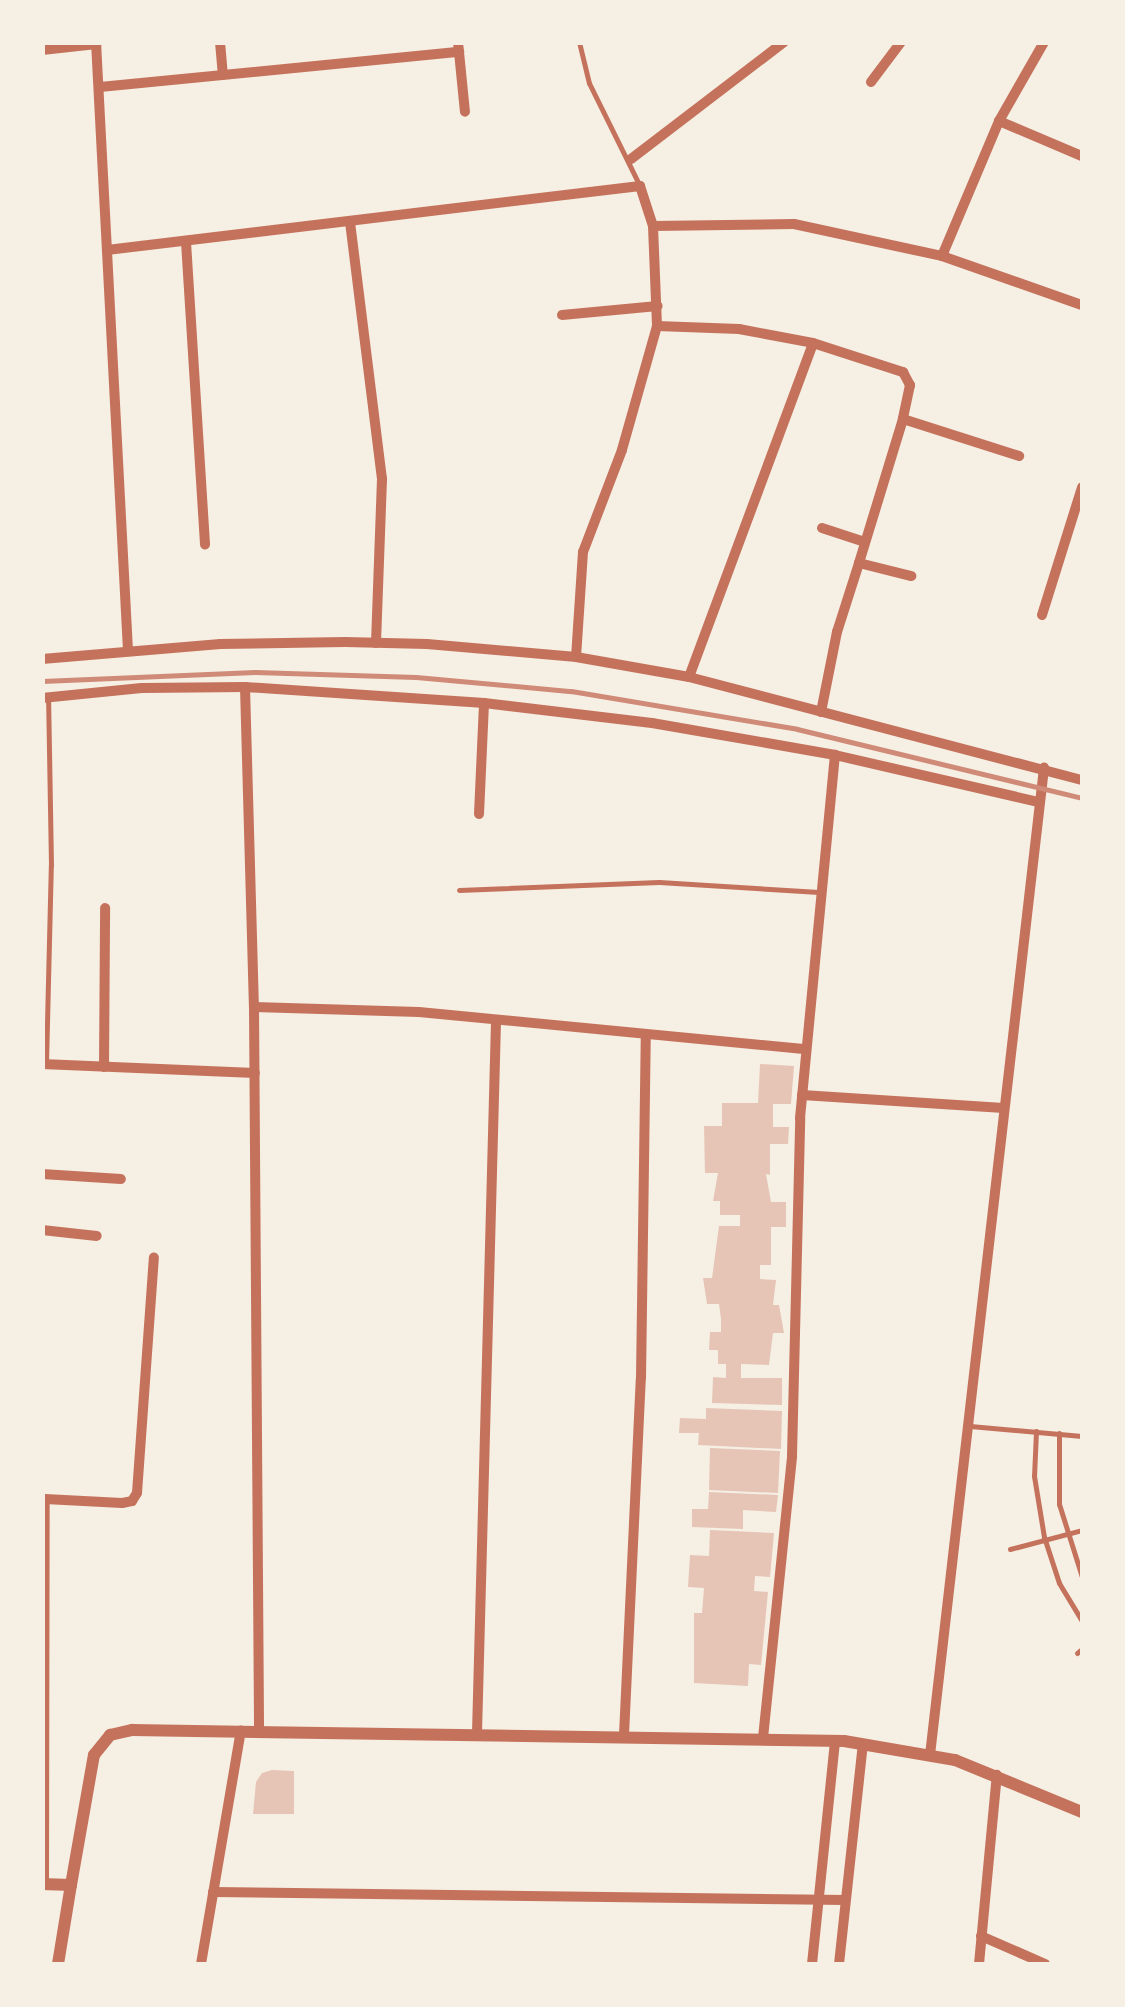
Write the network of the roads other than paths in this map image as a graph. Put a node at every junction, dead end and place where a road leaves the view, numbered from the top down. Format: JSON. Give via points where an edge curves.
{"nodes":[{"id":1,"x":220,"y":42,"type":"edge"},
{"id":2,"x":381,"y":42,"type":"edge"},
{"id":3,"x":580,"y":42,"type":"edge"},
{"id":4,"x":784,"y":42,"type":"edge"},
{"id":5,"x":901,"y":42,"type":"edge"},
{"id":6,"x":1044,"y":42,"type":"edge"},
{"id":7,"x":96,"y":44,"type":"edge"},
{"id":8,"x":459,"y":47,"type":"edge"},
{"id":9,"x":42,"y":50,"type":"edge"},
{"id":10,"x":382,"y":58,"type":"junction"},
{"id":11,"x":223,"y":75,"type":"junction"},
{"id":12,"x":871,"y":82,"type":"dead end"},
{"id":13,"x":100,"y":87,"type":"junction"},
{"id":14,"x":465,"y":112,"type":"dead end"},
{"id":15,"x":999,"y":121,"type":"junction"},
{"id":16,"x":1082,"y":156,"type":"edge"},
{"id":17,"x":630,"y":159,"type":"junction"},
{"id":18,"x":640,"y":186,"type":"junction"},
{"id":19,"x":350,"y":222,"type":"junction"},
{"id":20,"x":654,"y":226,"type":"junction"},
{"id":21,"x":186,"y":242,"type":"junction"},
{"id":22,"x":107,"y":250,"type":"junction"},
{"id":23,"x":942,"y":256,"type":"junction"},
{"id":24,"x":1082,"y":305,"type":"edge"},
{"id":25,"x":658,"y":306,"type":"junction"},
{"id":26,"x":562,"y":315,"type":"dead end"},
{"id":27,"x":657,"y":326,"type":"junction"},
{"id":28,"x":812,"y":343,"type":"junction"},
{"id":29,"x":903,"y":419,"type":"junction"},
{"id":30,"x":1019,"y":456,"type":"dead end"},
{"id":31,"x":1082,"y":486,"type":"edge"},
{"id":32,"x":822,"y":528,"type":"dead end"},
{"id":33,"x":865,"y":542,"type":"junction"},
{"id":34,"x":205,"y":544,"type":"dead end"},
{"id":35,"x":859,"y":563,"type":"junction"},
{"id":36,"x":911,"y":576,"type":"dead end"},
{"id":37,"x":1042,"y":615,"type":"dead end"},
{"id":38,"x":376,"y":643,"type":"junction"},
{"id":39,"x":128,"y":651,"type":"junction"},
{"id":40,"x":576,"y":657,"type":"junction"},
{"id":41,"x":42,"y":659,"type":"edge"},
{"id":42,"x":688,"y":677,"type":"junction"},
{"id":43,"x":245,"y":687,"type":"junction"},
{"id":44,"x":45,"y":697,"type":"edge"},
{"id":45,"x":484,"y":702,"type":"junction"},
{"id":46,"x":821,"y":712,"type":"junction"},
{"id":47,"x":835,"y":755,"type":"junction"},
{"id":48,"x":1044,"y":768,"type":"junction"},
{"id":49,"x":1082,"y":780,"type":"edge"},
{"id":50,"x":1038,"y":802,"type":"junction"},
{"id":51,"x":478,"y":814,"type":"dead end"},
{"id":52,"x":459,"y":890,"type":"dead end"},
{"id":53,"x":819,"y":892,"type":"junction"},
{"id":54,"x":105,"y":908,"type":"dead end"},
{"id":55,"x":254,"y":1007,"type":"junction"},
{"id":56,"x":496,"y":1020,"type":"junction"},
{"id":57,"x":646,"y":1035,"type":"junction"},
{"id":58,"x":806,"y":1049,"type":"junction"},
{"id":59,"x":44,"y":1064,"type":"edge"},
{"id":60,"x":104,"y":1067,"type":"junction"},
{"id":61,"x":254,"y":1073,"type":"junction"},
{"id":62,"x":802,"y":1095,"type":"junction"},
{"id":63,"x":1004,"y":1108,"type":"junction"},
{"id":64,"x":42,"y":1174,"type":"edge"},
{"id":65,"x":122,"y":1178,"type":"dead end"},
{"id":66,"x":42,"y":1230,"type":"edge"},
{"id":67,"x":98,"y":1236,"type":"dead end"},
{"id":68,"x":154,"y":1258,"type":"dead end"},
{"id":69,"x":967,"y":1425,"type":"junction"},
{"id":70,"x":1036,"y":1431,"type":"junction"},
{"id":71,"x":1059,"y":1434,"type":"junction"},
{"id":72,"x":1082,"y":1436,"type":"edge"},
{"id":73,"x":1082,"y":1445,"type":"edge"},
{"id":74,"x":44,"y":1499,"type":"edge"},
{"id":75,"x":1082,"y":1503,"type":"edge"},
{"id":76,"x":1082,"y":1530,"type":"edge"},
{"id":77,"x":1066,"y":1534,"type":"junction"},
{"id":78,"x":1044,"y":1540,"type":"junction"},
{"id":79,"x":1010,"y":1549,"type":"dead end"},
{"id":80,"x":1082,"y":1577,"type":"edge"},
{"id":81,"x":1082,"y":1621,"type":"edge"},
{"id":82,"x":241,"y":1730,"type":"junction"},
{"id":83,"x":259,"y":1730,"type":"junction"},
{"id":84,"x":477,"y":1733,"type":"junction"},
{"id":85,"x":624,"y":1735,"type":"junction"},
{"id":86,"x":763,"y":1738,"type":"junction"},
{"id":87,"x":835,"y":1740,"type":"junction"},
{"id":88,"x":862,"y":1744,"type":"junction"},
{"id":89,"x":930,"y":1755,"type":"junction"},
{"id":90,"x":997,"y":1775,"type":"junction"},
{"id":91,"x":1082,"y":1812,"type":"edge"},
{"id":92,"x":43,"y":1884,"type":"edge"},
{"id":93,"x":70,"y":1885,"type":"junction"},
{"id":94,"x":213,"y":1892,"type":"junction"},
{"id":95,"x":819,"y":1900,"type":"junction"},
{"id":96,"x":845,"y":1900,"type":"junction"},
{"id":97,"x":982,"y":1936,"type":"junction"},
{"id":98,"x":58,"y":1964,"type":"edge"},
{"id":99,"x":201,"y":1964,"type":"edge"},
{"id":100,"x":812,"y":1964,"type":"edge"},
{"id":101,"x":838,"y":1964,"type":"edge"},
{"id":102,"x":979,"y":1964,"type":"edge"},
{"id":103,"x":1044,"y":1964,"type":"edge"}],
"edges":[{"from":1,"to":11,"type":"street"},
{"from":2,"to":10,"type":"street"},
{"from":3,"to":17,"type":"lane","via":[[589,83]]},
{"from":4,"to":17,"type":"street"},
{"from":5,"to":12,"type":"street"},
{"from":6,"to":15,"type":"street"},
{"from":7,"to":9,"type":"street"},
{"from":7,"to":13,"type":"street"},
{"from":8,"to":10,"type":"street"},
{"from":8,"to":14,"type":"street"},
{"from":10,"to":11,"type":"street"},
{"from":11,"to":13,"type":"street"},
{"from":13,"to":22,"type":"street"},
{"from":15,"to":16,"type":"street"},
{"from":15,"to":23,"type":"street"},
{"from":17,"to":18,"type":"lane"},
{"from":18,"to":19,"type":"street"},
{"from":18,"to":20,"type":"street"},
{"from":19,"to":21,"type":"street"},
{"from":19,"to":38,"type":"street","via":[[382,478]]},
{"from":20,"to":23,"type":"street","via":[[794,224]]},
{"from":20,"to":25,"type":"street"},
{"from":21,"to":22,"type":"street"},
{"from":21,"to":34,"type":"street"},
{"from":22,"to":39,"type":"street"},
{"from":23,"to":24,"type":"street"},
{"from":25,"to":26,"type":"street"},
{"from":25,"to":27,"type":"street"},
{"from":27,"to":28,"type":"street"},
{"from":27,"to":40,"type":"street","via":[[628,433],[583,552]]},
{"from":28,"to":29,"type":"street","via":[[903,372],[910,384]]},
{"from":28,"to":42,"type":"street"},
{"from":29,"to":30,"type":"street"},
{"from":29,"to":33,"type":"street"},
{"from":31,"to":37,"type":"street"},
{"from":32,"to":33,"type":"street"},
{"from":33,"to":35,"type":"street"},
{"from":35,"to":36,"type":"street"},
{"from":35,"to":46,"type":"street"},
{"from":38,"to":39,"type":"street"},
{"from":38,"to":40,"type":"street"},
{"from":39,"to":41,"type":"street"},
{"from":40,"to":42,"type":"street"},
{"from":42,"to":46,"type":"street"},
{"from":43,"to":44,"type":"street"},
{"from":43,"to":45,"type":"street"},
{"from":43,"to":55,"type":"street"},
{"from":44,"to":59,"type":"lane","via":[[51,865]]},
{"from":45,"to":47,"type":"street","via":[[652,722]]},
{"from":45,"to":51,"type":"street"},
{"from":46,"to":48,"type":"street"},
{"from":47,"to":50,"type":"street"},
{"from":47,"to":53,"type":"street"},
{"from":48,"to":49,"type":"street"},
{"from":48,"to":50,"type":"street"},
{"from":50,"to":63,"type":"street"},
{"from":52,"to":53,"type":"lane","via":[[659,882]]},
{"from":53,"to":58,"type":"street"},
{"from":54,"to":60,"type":"street"},
{"from":55,"to":56,"type":"street"},
{"from":55,"to":61,"type":"street"},
{"from":56,"to":57,"type":"street"},
{"from":56,"to":84,"type":"street"},
{"from":57,"to":58,"type":"street"},
{"from":57,"to":85,"type":"street","via":[[641,1378]]},
{"from":58,"to":62,"type":"street"},
{"from":59,"to":60,"type":"street"},
{"from":60,"to":61,"type":"street"},
{"from":61,"to":83,"type":"street"},
{"from":62,"to":63,"type":"street"},
{"from":62,"to":86,"type":"street","via":[[792,1456]]},
{"from":63,"to":69,"type":"street"},
{"from":64,"to":65,"type":"street"},
{"from":66,"to":67,"type":"street"},
{"from":68,"to":74,"type":"street","via":[[137,1493],[122,1503]]},
{"from":69,"to":70,"type":"lane"},
{"from":69,"to":89,"type":"street"},
{"from":70,"to":71,"type":"lane"},
{"from":70,"to":78,"type":"lane","via":[[1034,1476]]},
{"from":71,"to":72,"type":"lane"},
{"from":71,"to":77,"type":"lane"},
{"from":73,"to":75,"type":"lane"},
{"from":74,"to":92,"type":"street"},
{"from":76,"to":77,"type":"lane"},
{"from":77,"to":78,"type":"lane"},
{"from":77,"to":80,"type":"lane"},
{"from":78,"to":79,"type":"lane"},
{"from":78,"to":81,"type":"lane","via":[[1059,1584]]},
{"from":82,"to":83,"type":"street"},
{"from":82,"to":93,"type":"street","via":[[132,1730],[100,1744],[87,1778]]},
{"from":82,"to":94,"type":"street"},
{"from":83,"to":84,"type":"street"},
{"from":84,"to":85,"type":"street"},
{"from":85,"to":86,"type":"street"},
{"from":86,"to":87,"type":"street"},
{"from":87,"to":88,"type":"street"},
{"from":87,"to":95,"type":"street"},
{"from":88,"to":89,"type":"street"},
{"from":88,"to":96,"type":"street"},
{"from":89,"to":90,"type":"street"},
{"from":90,"to":91,"type":"street"},
{"from":90,"to":97,"type":"street"},
{"from":92,"to":93,"type":"street"},
{"from":93,"to":98,"type":"street"},
{"from":94,"to":95,"type":"street"},
{"from":94,"to":99,"type":"street"},
{"from":95,"to":96,"type":"street"},
{"from":95,"to":100,"type":"street"},
{"from":96,"to":101,"type":"street"},
{"from":97,"to":102,"type":"street"},
{"from":97,"to":103,"type":"street"}]}
